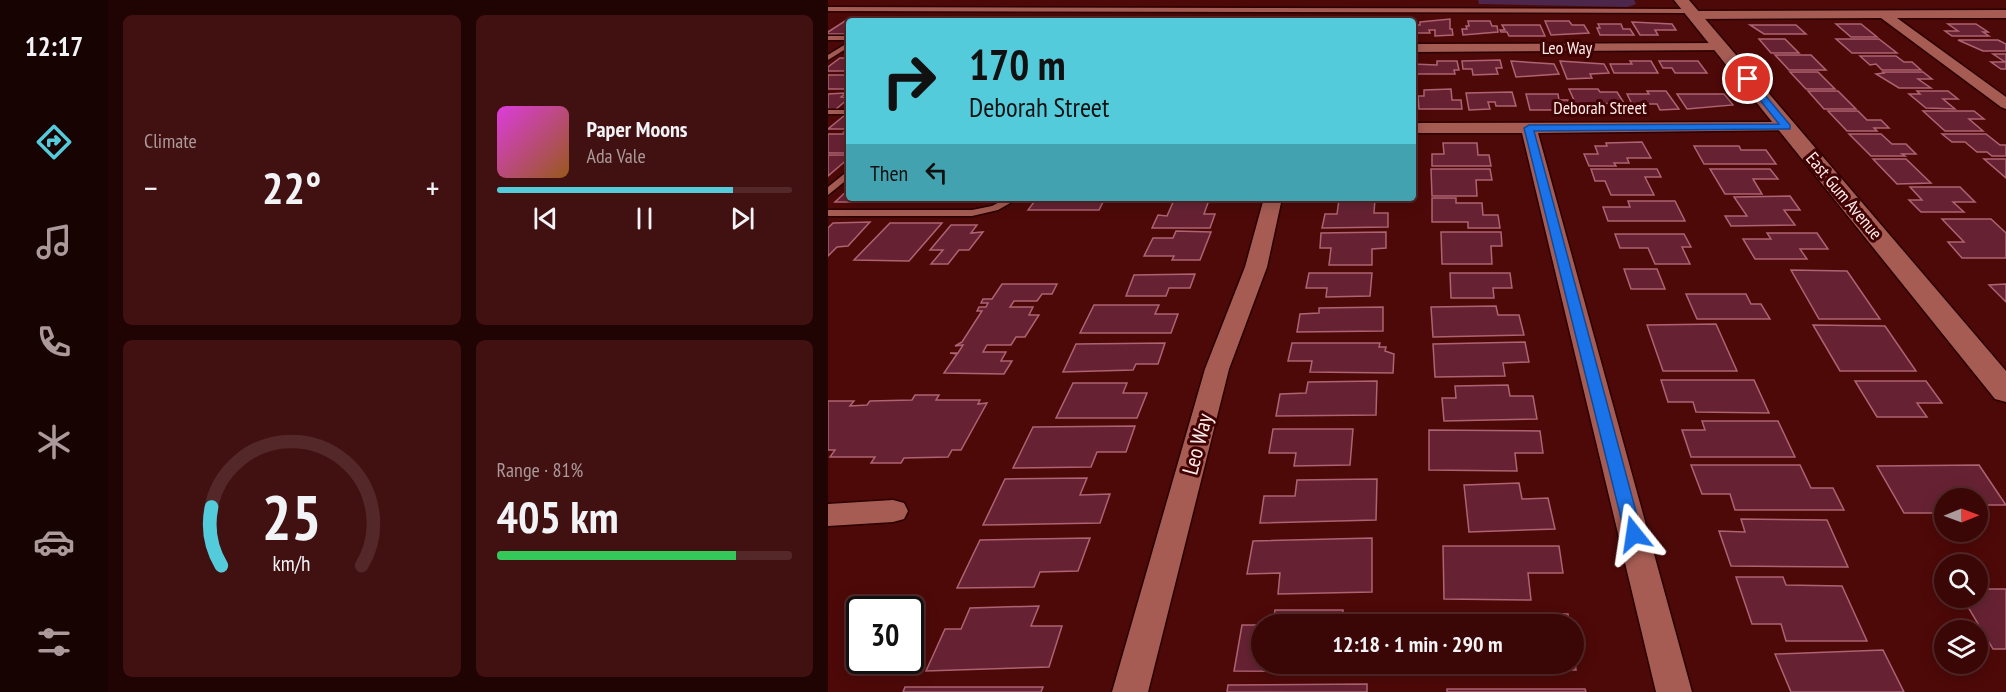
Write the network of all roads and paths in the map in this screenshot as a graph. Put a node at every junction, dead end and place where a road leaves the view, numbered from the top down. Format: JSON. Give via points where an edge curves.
{"nodes":[{"id":1,"x":1207,"y":0,"type":"edge"},
{"id":2,"x":1688,"y":8,"type":"edge"},
{"id":3,"x":828,"y":9,"type":"edge"},
{"id":4,"x":1200,"y":11,"type":"junction"},
{"id":5,"x":2006,"y":14,"type":"edge"},
{"id":6,"x":1883,"y":15,"type":"junction"},
{"id":7,"x":828,"y":38,"type":"edge"},
{"id":8,"x":846,"y":38,"type":"edge"},
{"id":9,"x":846,"y":46,"type":"edge"},
{"id":10,"x":1722,"y":47,"type":"junction"},
{"id":11,"x":1416,"y":48,"type":"edge"},
{"id":12,"x":828,"y":58,"type":"edge"},
{"id":13,"x":2006,"y":104,"type":"edge"},
{"id":14,"x":828,"y":112,"type":"edge"},
{"id":15,"x":846,"y":112,"type":"edge"},
{"id":16,"x":1786,"y":127,"type":"junction"},
{"id":17,"x":1416,"y":128,"type":"edge"},
{"id":18,"x":1529,"y":128,"type":"junction"},
{"id":19,"x":846,"y":176,"type":"edge"},
{"id":20,"x":828,"y":192,"type":"edge"},
{"id":21,"x":1008,"y":201,"type":"edge"},
{"id":22,"x":1272,"y":201,"type":"edge"},
{"id":23,"x":828,"y":213,"type":"edge"},
{"id":24,"x":2006,"y":392,"type":"edge"},
{"id":25,"x":893,"y":511,"type":"dead end"},
{"id":26,"x":828,"y":514,"type":"edge"},
{"id":27,"x":1130,"y":692,"type":"edge"},
{"id":28,"x":1674,"y":692,"type":"edge"}],
"edges":[{"from":1,"to":4,"type":"lane"},
{"from":2,"to":4,"type":"lane"},
{"from":2,"to":6,"type":"street"},
{"from":2,"to":10,"type":"street","name":"East Gum Avenue"},
{"from":3,"to":4,"type":"lane"},
{"from":5,"to":6,"type":"street"},
{"from":6,"to":13,"type":"street"},
{"from":7,"to":8,"type":"lane"},
{"from":9,"to":12,"type":"lane"},
{"from":10,"to":11,"type":"street","name":"Leo Way"},
{"from":10,"to":16,"type":"street","name":"East Gum Avenue"},
{"from":14,"to":15,"type":"lane"},
{"from":16,"to":18,"type":"street","name":"Deborah Street"},
{"from":16,"to":24,"type":"street","name":"East Gum Avenue"},
{"from":17,"to":18,"type":"street","name":"Deborah Street"},
{"from":18,"to":28,"type":"street"},
{"from":19,"to":20,"type":"lane"},
{"from":21,"to":23,"type":"lane","via":[[972,213]]},
{"from":22,"to":27,"type":"street","name":"Leo Way","via":[[1256,267],[1217,369]]},
{"from":25,"to":26,"type":"street"}]}
